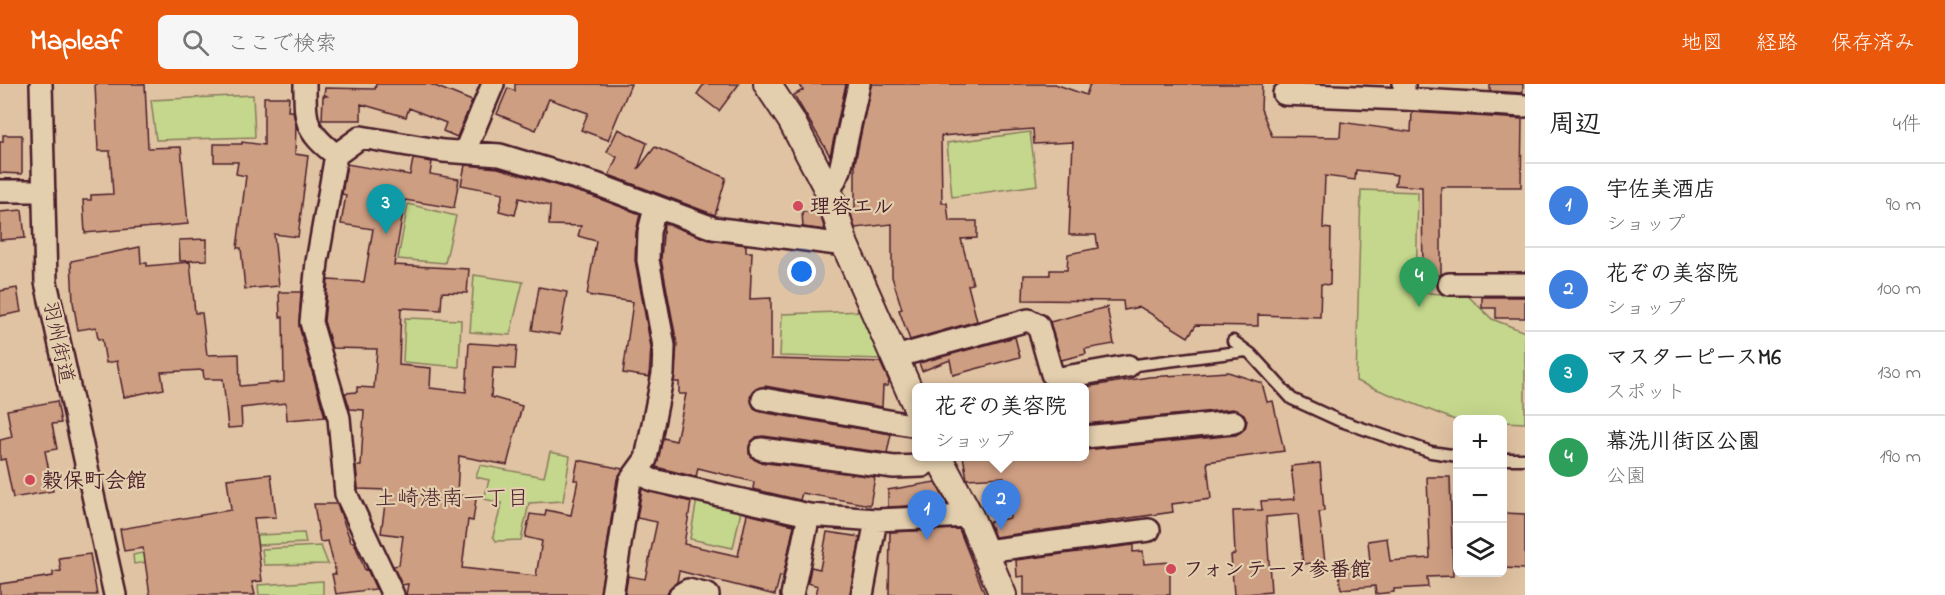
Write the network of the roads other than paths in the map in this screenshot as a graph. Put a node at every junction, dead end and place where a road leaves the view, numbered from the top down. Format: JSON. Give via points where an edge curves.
{"nodes":[{"id":1,"x":41,"y":84,"type":"edge"},
{"id":2,"x":305,"y":84,"type":"edge"},
{"id":3,"x":493,"y":84,"type":"edge"},
{"id":4,"x":768,"y":84,"type":"edge"},
{"id":5,"x":859,"y":84,"type":"edge"},
{"id":6,"x":1404,"y":91,"type":"edge"},
{"id":7,"x":1284,"y":94,"type":"dead end"},
{"id":8,"x":1525,"y":106,"type":"edge"},
{"id":9,"x":465,"y":151,"type":"junction"},
{"id":10,"x":336,"y":155,"type":"junction"},
{"id":11,"x":0,"y":191,"type":"edge"},
{"id":12,"x":44,"y":191,"type":"junction"},
{"id":13,"x":829,"y":192,"type":"junction"},
{"id":14,"x":656,"y":208,"type":"junction"},
{"id":15,"x":845,"y":245,"type":"junction"},
{"id":16,"x":1449,"y":284,"type":"dead end"},
{"id":17,"x":1525,"y":284,"type":"edge"},
{"id":18,"x":1233,"y":341,"type":"dead end"},
{"id":19,"x":1246,"y":351,"type":"junction"},
{"id":20,"x":895,"y":357,"type":"junction"},
{"id":21,"x":1128,"y":366,"type":"joint"},
{"id":22,"x":912,"y":396,"type":"edge"},
{"id":23,"x":763,"y":399,"type":"dead end"},
{"id":24,"x":1234,"y":422,"type":"dead end"},
{"id":25,"x":912,"y":425,"type":"edge"},
{"id":26,"x":1089,"y":437,"type":"edge"},
{"id":27,"x":761,"y":449,"type":"dead end"},
{"id":28,"x":1453,"y":455,"type":"edge"},
{"id":29,"x":1507,"y":459,"type":"edge"},
{"id":30,"x":1525,"y":459,"type":"edge"},
{"id":31,"x":930,"y":461,"type":"edge"},
{"id":32,"x":941,"y":461,"type":"edge"},
{"id":33,"x":638,"y":472,"type":"junction"},
{"id":34,"x":809,"y":515,"type":"junction"},
{"id":35,"x":970,"y":516,"type":"junction"},
{"id":36,"x":876,"y":520,"type":"junction"},
{"id":37,"x":1149,"y":530,"type":"dead end"},
{"id":38,"x":985,"y":551,"type":"junction"},
{"id":39,"x":115,"y":595,"type":"edge"},
{"id":40,"x":393,"y":595,"type":"edge"},
{"id":41,"x":612,"y":595,"type":"edge"},
{"id":42,"x":680,"y":595,"type":"edge"},
{"id":43,"x":708,"y":595,"type":"edge"},
{"id":44,"x":792,"y":595,"type":"edge"},
{"id":45,"x":862,"y":595,"type":"edge"},
{"id":46,"x":1004,"y":595,"type":"edge"}],
"edges":[{"from":1,"to":12,"type":"street","name":"羽州街道"},
{"from":2,"to":10,"type":"street","via":[[305,120],[314,139]]},
{"from":3,"to":9,"type":"street"},
{"from":4,"to":13,"type":"street"},
{"from":5,"to":13,"type":"street","via":[[840,171]]},
{"from":6,"to":7,"type":"street"},
{"from":6,"to":8,"type":"street"},
{"from":9,"to":10,"type":"street","via":[[443,151],[361,136]]},
{"from":9,"to":14,"type":"street","via":[[500,154],[596,184]]},
{"from":10,"to":40,"type":"street","via":[[311,322],[339,418],[346,494]]},
{"from":11,"to":12,"type":"street"},
{"from":12,"to":39,"type":"street","name":"羽州街道","via":[[46,282]]},
{"from":13,"to":15,"type":"street"},
{"from":14,"to":15,"type":"street","via":[[713,228]]},
{"from":14,"to":33,"type":"street","via":[[649,232],[648,261],[664,346],[663,374],[646,459]]},
{"from":15,"to":20,"type":"street"},
{"from":16,"to":17,"type":"street"},
{"from":18,"to":19,"type":"lane"},
{"from":19,"to":21,"type":"lane"},
{"from":19,"to":28,"type":"lane","via":[[1292,399],[1338,420],[1431,452]]},
{"from":20,"to":21,"type":"street","via":[[1028,320],[1038,325],[1052,374],[1060,378]]},
{"from":20,"to":22,"type":"street"},
{"from":23,"to":25,"type":"street"},
{"from":24,"to":26,"type":"street"},
{"from":27,"to":31,"type":"street","via":[[894,466],[922,466]]},
{"from":29,"to":30,"type":"lane"},
{"from":32,"to":35,"type":"street"},
{"from":33,"to":34,"type":"street","via":[[652,480]]},
{"from":33,"to":41,"type":"street","via":[[630,481]]},
{"from":34,"to":36,"type":"street"},
{"from":34,"to":44,"type":"street"},
{"from":35,"to":36,"type":"street"},
{"from":35,"to":38,"type":"street"},
{"from":36,"to":45,"type":"street"},
{"from":37,"to":38,"type":"street"},
{"from":38,"to":46,"type":"street"},
{"from":42,"to":43,"type":"street","via":[[688,591]]}]}
